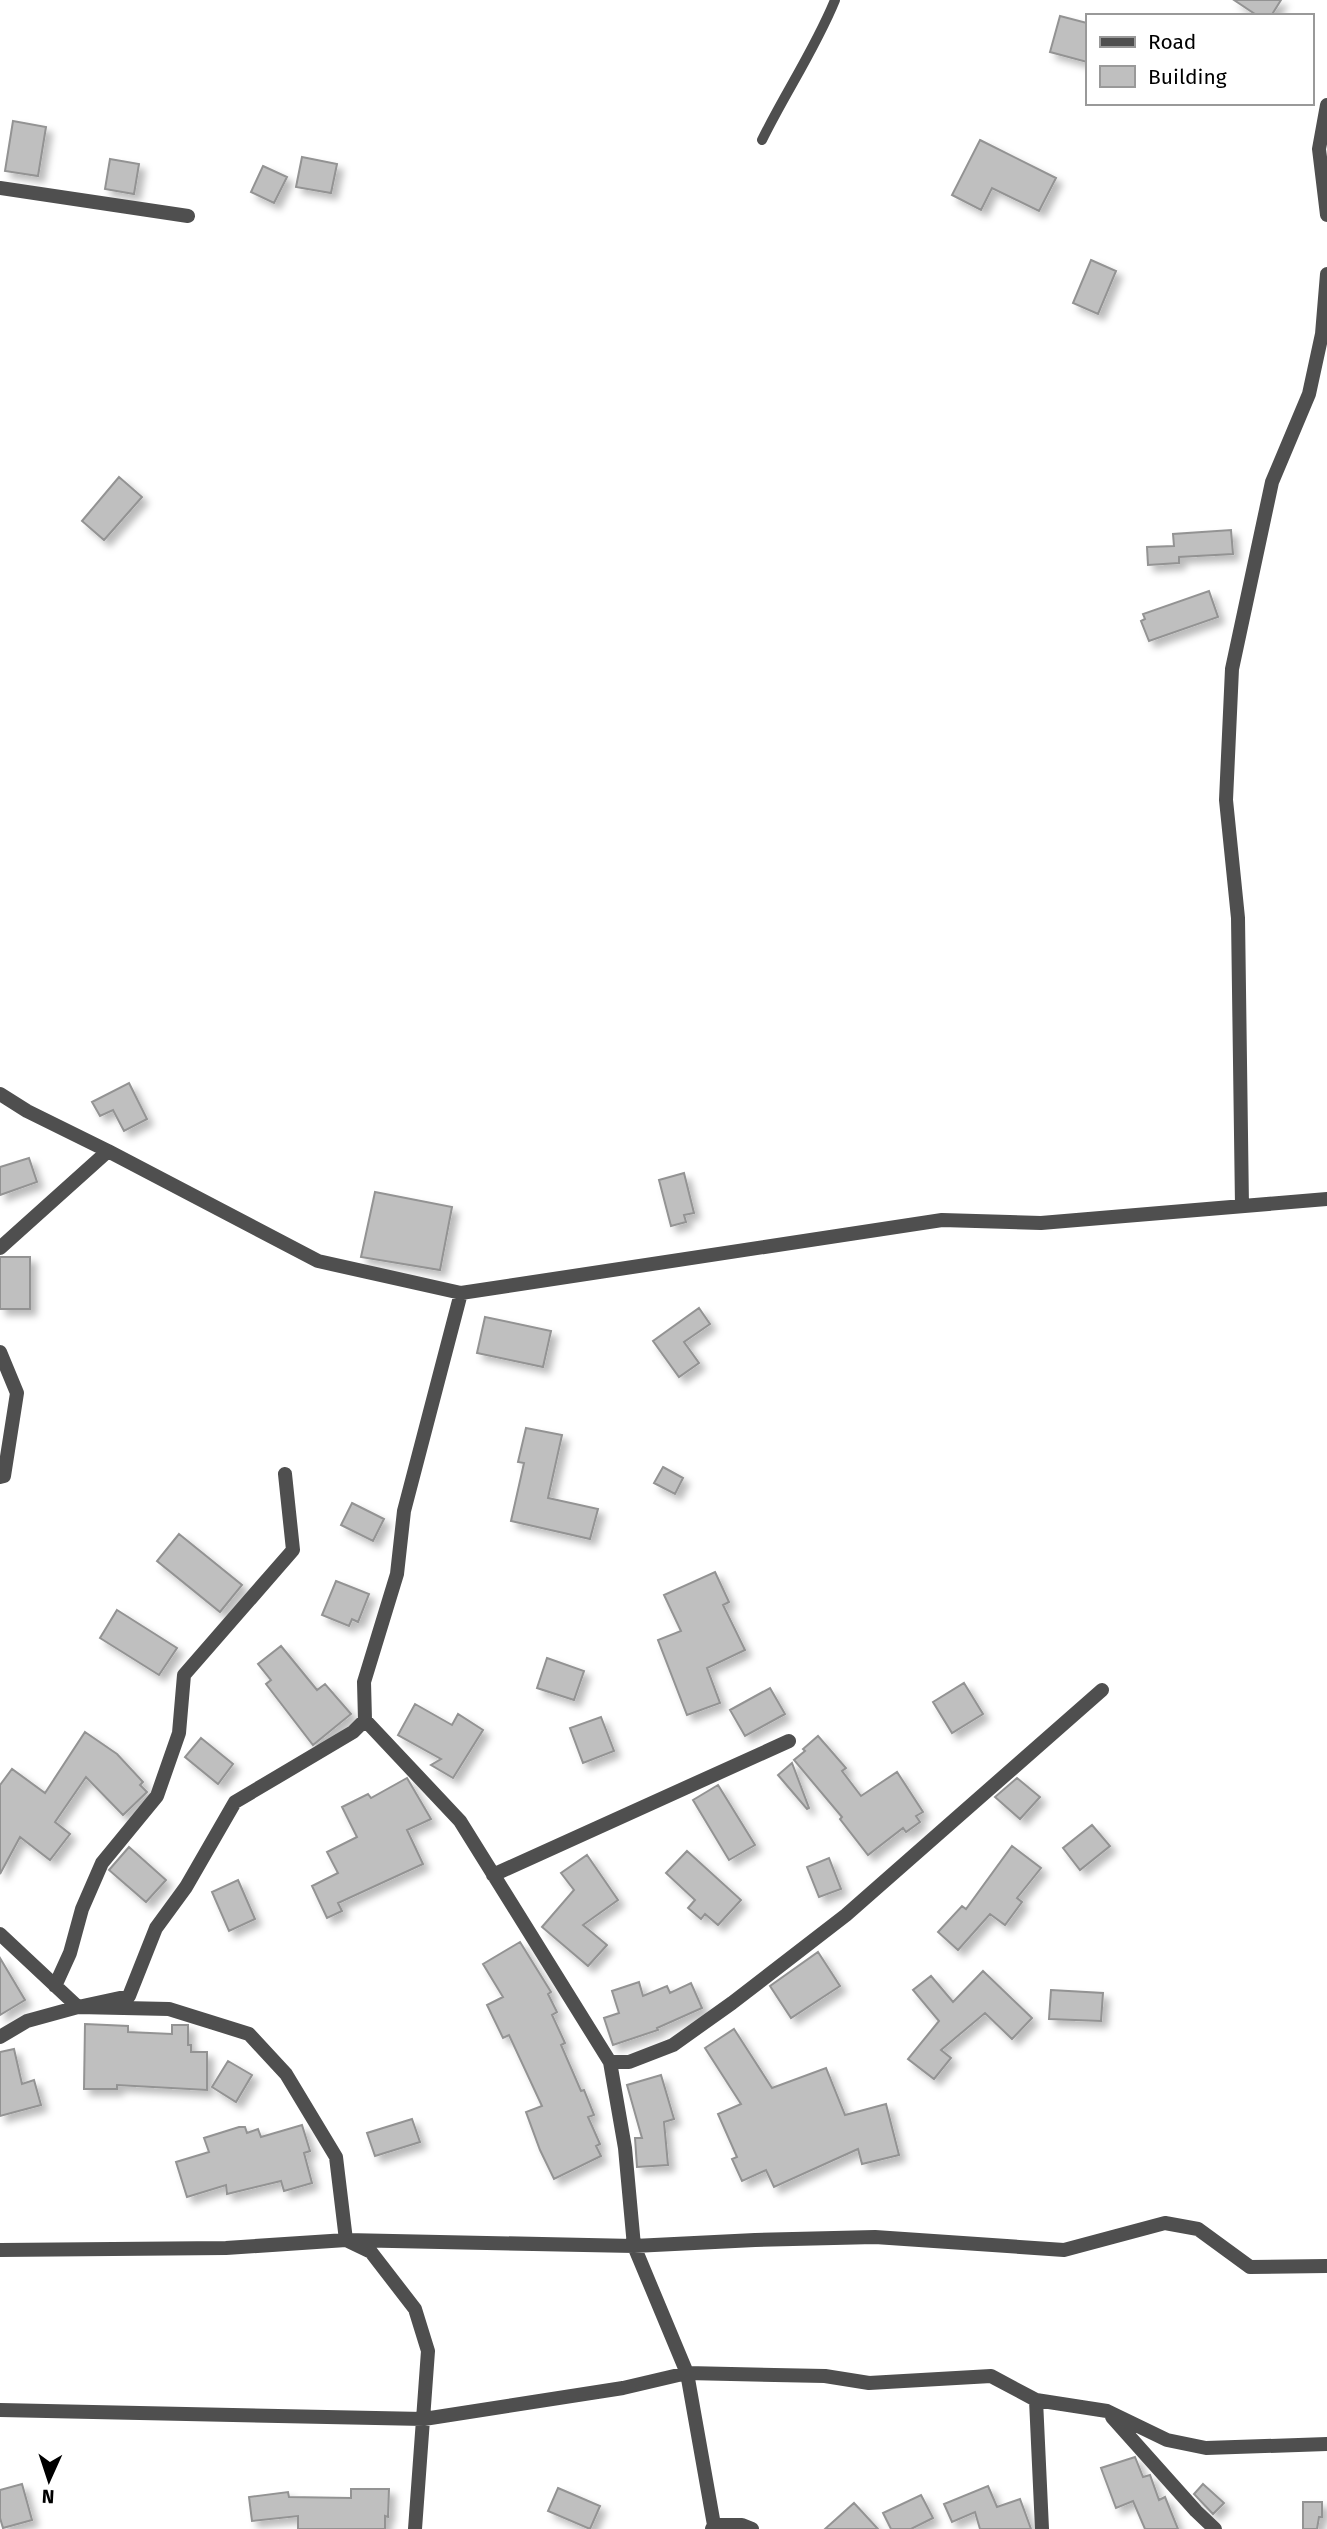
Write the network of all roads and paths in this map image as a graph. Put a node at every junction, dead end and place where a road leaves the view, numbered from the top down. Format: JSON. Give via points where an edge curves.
{"nodes":[{"id":1,"x":835,"y":0,"type":"edge"},
{"id":2,"x":1327,"y":104,"type":"edge"},
{"id":3,"x":762,"y":140,"type":"dead end"},
{"id":4,"x":0,"y":188,"type":"edge"},
{"id":5,"x":1327,"y":215,"type":"edge"},
{"id":6,"x":188,"y":216,"type":"dead end"},
{"id":7,"x":1327,"y":274,"type":"edge"},
{"id":8,"x":0,"y":1094,"type":"edge"},
{"id":9,"x":108,"y":1151,"type":"junction"},
{"id":10,"x":1327,"y":1199,"type":"edge"},
{"id":11,"x":1242,"y":1206,"type":"junction"},
{"id":12,"x":0,"y":1248,"type":"edge"},
{"id":13,"x":461,"y":1293,"type":"junction"},
{"id":14,"x":0,"y":1352,"type":"edge"},
{"id":15,"x":285,"y":1474,"type":"dead end"},
{"id":16,"x":0,"y":1477,"type":"edge"},
{"id":17,"x":1102,"y":1690,"type":"dead end"},
{"id":18,"x":365,"y":1720,"type":"junction"},
{"id":19,"x":789,"y":1741,"type":"dead end"},
{"id":20,"x":494,"y":1875,"type":"junction"},
{"id":21,"x":0,"y":1934,"type":"edge"},
{"id":22,"x":55,"y":1986,"type":"junction"},
{"id":23,"x":78,"y":2007,"type":"junction"},
{"id":24,"x":0,"y":2037,"type":"edge"},
{"id":25,"x":610,"y":2062,"type":"junction"},
{"id":26,"x":346,"y":2240,"type":"junction"},
{"id":27,"x":634,"y":2246,"type":"junction"},
{"id":28,"x":0,"y":2250,"type":"edge"},
{"id":29,"x":1327,"y":2266,"type":"edge"},
{"id":30,"x":687,"y":2373,"type":"junction"},
{"id":31,"x":1036,"y":2400,"type":"junction"},
{"id":32,"x":0,"y":2410,"type":"edge"},
{"id":33,"x":1107,"y":2411,"type":"junction"},
{"id":34,"x":424,"y":2419,"type":"junction"},
{"id":35,"x":1327,"y":2444,"type":"edge"},
{"id":36,"x":713,"y":2527,"type":"edge"},
{"id":37,"x":415,"y":2529,"type":"edge"},
{"id":38,"x":752,"y":2529,"type":"edge"},
{"id":39,"x":1042,"y":2529,"type":"edge"},
{"id":40,"x":1215,"y":2529,"type":"edge"}],
"edges":[{"from":1,"to":3,"type":"lane","via":[[822,33]]},
{"from":2,"to":5,"type":"street","via":[[1319,149]]},
{"from":4,"to":6,"type":"street"},
{"from":7,"to":11,"type":"street","via":[[1322,334],[1309,394],[1272,482],[1233,669],[1226,800],[1238,918]]},
{"from":8,"to":9,"type":"street"},
{"from":9,"to":12,"type":"street"},
{"from":9,"to":13,"type":"street","via":[[318,1261]]},
{"from":10,"to":11,"type":"street"},
{"from":11,"to":13,"type":"street","via":[[1041,1223],[942,1220]]},
{"from":13,"to":18,"type":"street","via":[[404,1511],[397,1574],[364,1682]]},
{"from":14,"to":16,"type":"street","via":[[17,1393],[4,1476]]},
{"from":15,"to":22,"type":"street","via":[[293,1550],[184,1675],[179,1733],[157,1796],[102,1863]]},
{"from":17,"to":25,"type":"street","via":[[846,1914],[732,2003],[673,2045],[629,2062]]},
{"from":18,"to":20,"type":"street","via":[[460,1821]]},
{"from":18,"to":23,"type":"street","via":[[353,1732],[235,1802],[156,1928],[128,1996]]},
{"from":19,"to":20,"type":"street"},
{"from":20,"to":25,"type":"street"},
{"from":21,"to":22,"type":"street"},
{"from":22,"to":23,"type":"street"},
{"from":23,"to":24,"type":"street","via":[[27,2021]]},
{"from":23,"to":26,"type":"street","via":[[169,2009],[249,2034],[286,2074],[336,2157]]},
{"from":25,"to":27,"type":"street","via":[[625,2148]]},
{"from":26,"to":27,"type":"street"},
{"from":26,"to":28,"type":"street","via":[[226,2248]]},
{"from":26,"to":34,"type":"street","via":[[371,2252],[415,2309],[428,2351]]},
{"from":27,"to":29,"type":"street","via":[[875,2237],[1064,2250],[1165,2223],[1198,2229],[1250,2267]]},
{"from":27,"to":30,"type":"street"},
{"from":30,"to":31,"type":"street","via":[[825,2376],[869,2383],[991,2376]]},
{"from":30,"to":34,"type":"street","via":[[623,2388]]},
{"from":30,"to":36,"type":"street"},
{"from":31,"to":33,"type":"street"},
{"from":31,"to":39,"type":"street"},
{"from":32,"to":34,"type":"street"},
{"from":33,"to":35,"type":"street","via":[[1167,2440],[1206,2448]]},
{"from":33,"to":40,"type":"street"},
{"from":34,"to":37,"type":"street"},
{"from":36,"to":38,"type":"street"}]}
